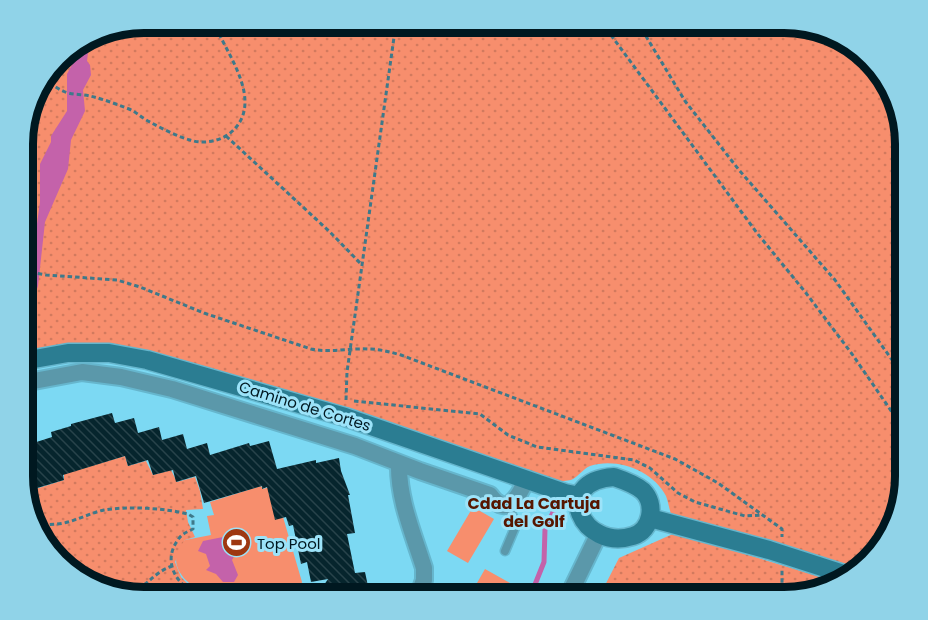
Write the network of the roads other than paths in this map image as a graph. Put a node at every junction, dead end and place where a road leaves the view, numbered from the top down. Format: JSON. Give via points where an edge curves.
{"nodes":[{"id":1,"x":33,"y":359,"type":"edge"},
{"id":2,"x":33,"y":381,"type":"edge"},
{"id":3,"x":399,"y":463,"type":"junction"},
{"id":4,"x":520,"y":490,"type":"junction"},
{"id":5,"x":580,"y":496,"type":"junction"},
{"id":6,"x":650,"y":518,"type":"junction"},
{"id":7,"x":599,"y":533,"type":"junction"},
{"id":8,"x":505,"y":551,"type":"dead end"},
{"id":9,"x":839,"y":573,"type":"edge"},
{"id":10,"x":422,"y":587,"type":"edge"},
{"id":11,"x":573,"y":587,"type":"edge"}],
"edges":[{"from":1,"to":4,"type":"street","name":"Camino de Cortes","via":[[109,352],[345,409]]},
{"from":2,"to":3,"type":"street","via":[[82,372],[121,377],[172,389]]},
{"from":3,"to":4,"type":"street","via":[[490,495],[497,503]]},
{"from":3,"to":10,"type":"street","via":[[401,496],[424,568]]},
{"from":4,"to":5,"type":"street","name":"Camino de Cortes"},
{"from":4,"to":8,"type":"lane","via":[[516,525]]},
{"from":5,"to":6,"type":"street","via":[[586,485],[598,478],[614,477],[642,491],[650,502]]},
{"from":5,"to":7,"type":"street","via":[[578,510],[584,523]]},
{"from":6,"to":7,"type":"street","via":[[638,534],[624,539]]},
{"from":6,"to":9,"type":"street"},
{"from":7,"to":11,"type":"street"}]}
